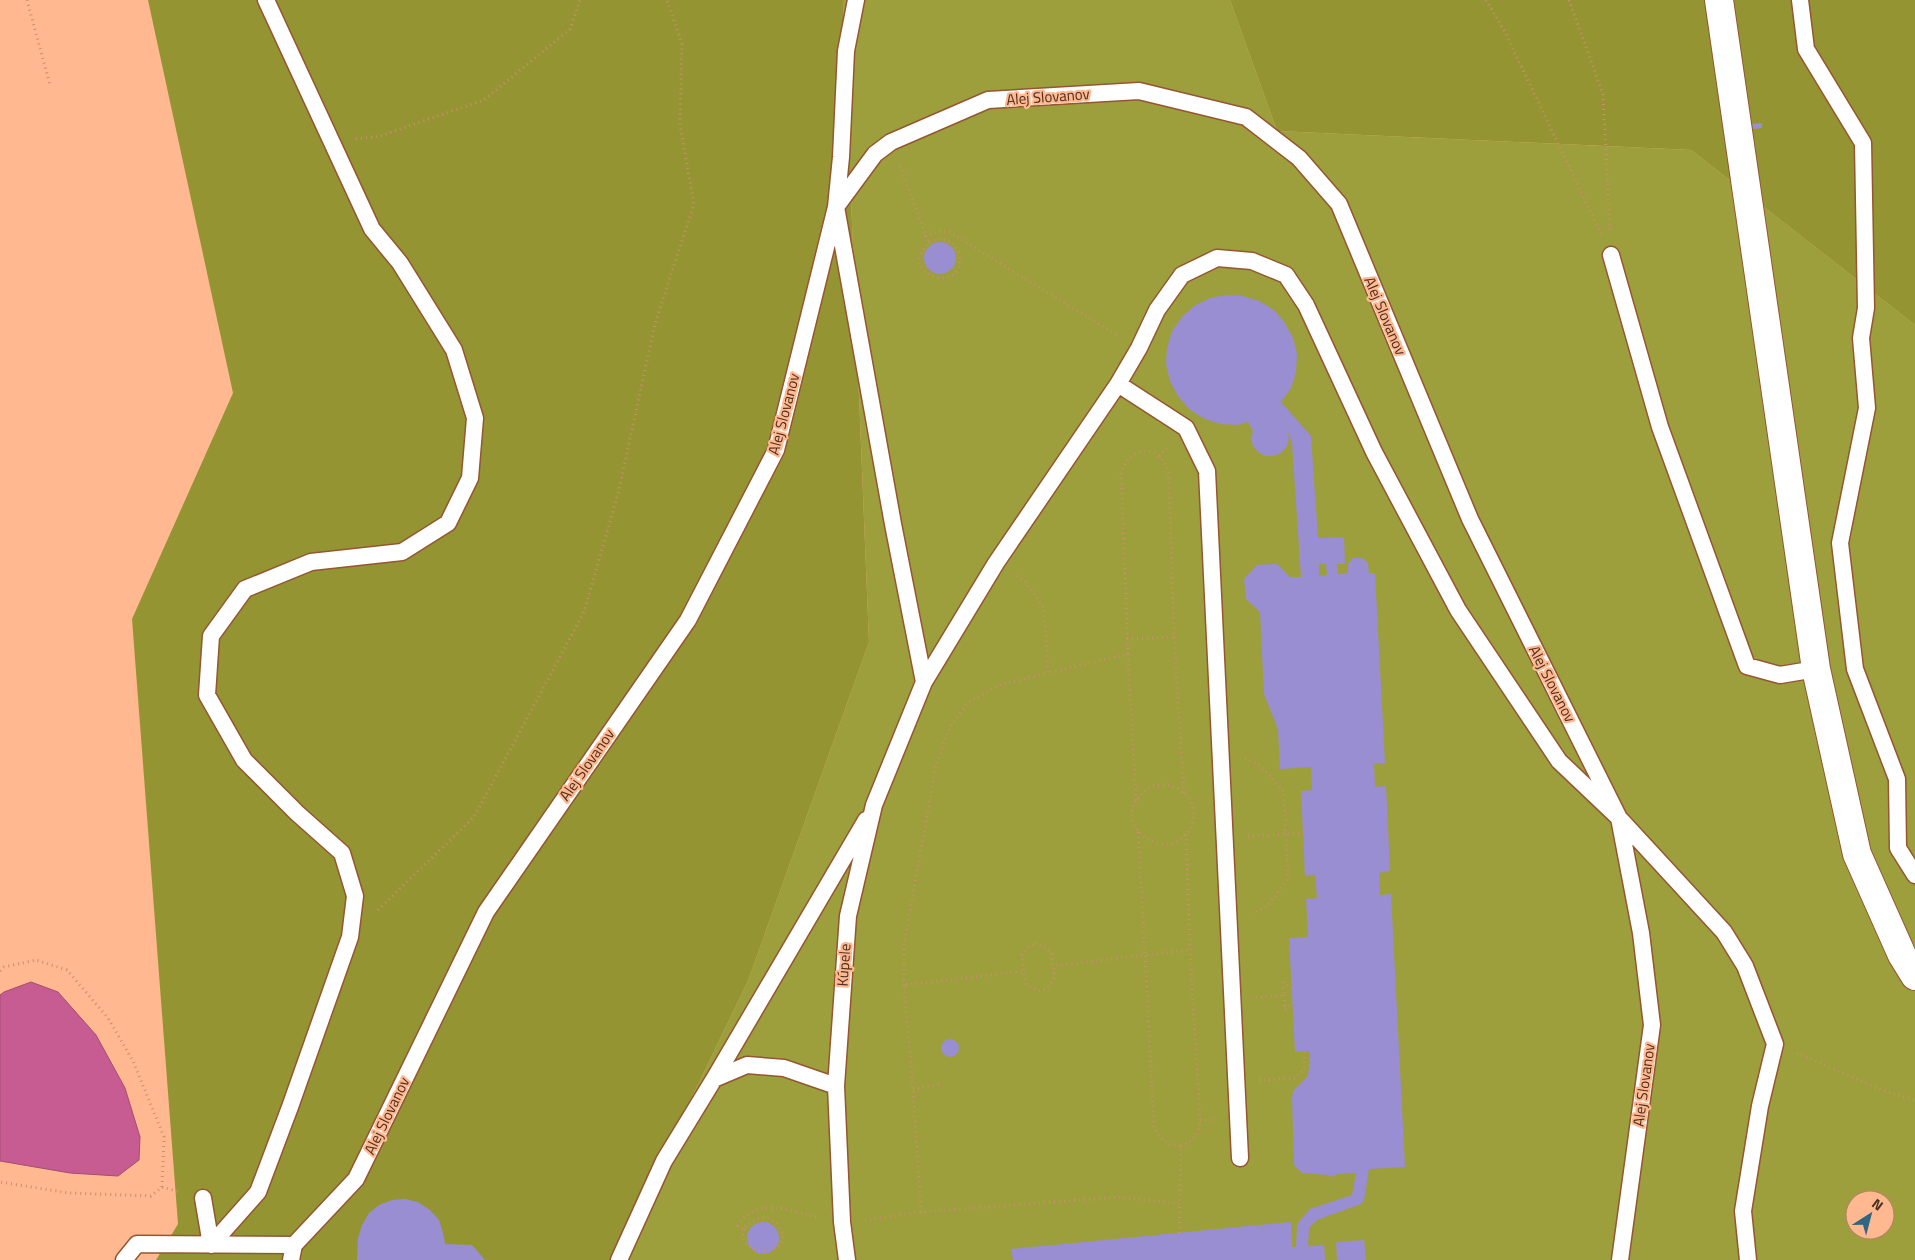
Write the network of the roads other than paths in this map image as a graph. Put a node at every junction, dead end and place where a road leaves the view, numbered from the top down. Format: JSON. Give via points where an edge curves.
{"nodes":[{"id":1,"x":266,"y":0,"type":"edge"},
{"id":2,"x":856,"y":0,"type":"edge"},
{"id":3,"x":1719,"y":0,"type":"edge"},
{"id":4,"x":1800,"y":0,"type":"edge"},
{"id":5,"x":836,"y":207,"type":"junction"},
{"id":6,"x":1611,"y":255,"type":"road end"},
{"id":7,"x":1118,"y":384,"type":"junction"},
{"id":8,"x":1816,"y":668,"type":"junction"},
{"id":9,"x":924,"y":682,"type":"junction"},
{"id":10,"x":874,"y":805,"type":"junction"},
{"id":11,"x":1619,"y":818,"type":"junction"},
{"id":12,"x":1915,"y":875,"type":"edge"},
{"id":13,"x":1915,"y":976,"type":"edge"},
{"id":14,"x":714,"y":1079,"type":"junction"},
{"id":15,"x":836,"y":1086,"type":"junction"},
{"id":16,"x":1240,"y":1158,"type":"dead end"},
{"id":17,"x":203,"y":1198,"type":"dead end"},
{"id":18,"x":211,"y":1245,"type":"junction"},
{"id":19,"x":292,"y":1253,"type":"edge"},
{"id":20,"x":124,"y":1260,"type":"edge"},
{"id":21,"x":619,"y":1260,"type":"edge"},
{"id":22,"x":848,"y":1260,"type":"edge"},
{"id":23,"x":1620,"y":1260,"type":"edge"},
{"id":24,"x":1748,"y":1260,"type":"edge"}],
"edges":[{"from":1,"to":18,"type":"lane","via":[[372,229],[400,263],[454,350],[475,418],[470,478],[448,522],[402,552],[312,562],[245,589],[211,636],[206,695],[244,760],[342,853],[355,896],[350,937],[258,1192]]},
{"from":2,"to":5,"type":"lane","via":[[846,50]]},
{"from":3,"to":8,"type":"street"},
{"from":4,"to":12,"type":"lane","via":[[1806,49],[1863,143],[1866,308],[1861,338],[1867,408],[1840,543],[1855,669],[1897,779],[1898,848]]},
{"from":5,"to":9,"type":"lane"},
{"from":5,"to":11,"type":"lane","name":"Alej Slovanov","via":[[875,154],[891,142],[988,100],[1139,91],[1246,117],[1299,158],[1339,204],[1470,519]]},
{"from":5,"to":19,"type":"lane","name":"Alej Slovanov","via":[[776,450],[688,620],[486,912],[356,1179]]},
{"from":6,"to":8,"type":"lane","via":[[1660,427],[1747,666],[1780,675]]},
{"from":7,"to":9,"type":"lane","name":"Kúpele","via":[[996,563]]},
{"from":7,"to":11,"type":"lane","name":"Kúpele","via":[[1157,310],[1182,275],[1217,258],[1252,261],[1286,275],[1306,305],[1374,452],[1458,610],[1559,761]]},
{"from":7,"to":16,"type":"lane","via":[[1186,428],[1207,471]]},
{"from":8,"to":13,"type":"street","via":[[1857,854],[1902,955]]},
{"from":9,"to":10,"type":"lane","name":"Kúpele"},
{"from":10,"to":14,"type":"lane"},
{"from":10,"to":15,"type":"lane","name":"Kúpele","via":[[848,916]]},
{"from":11,"to":23,"type":"lane","name":"Alej Slovanov","via":[[1641,933],[1652,1025]]},
{"from":11,"to":24,"type":"lane","via":[[1724,932],[1745,966],[1776,1044],[1760,1106],[1742,1211]]},
{"from":14,"to":15,"type":"lane","via":[[747,1065],[784,1068]]},
{"from":14,"to":21,"type":"lane","via":[[664,1161]]},
{"from":15,"to":22,"type":"lane","name":"Kúpele","via":[[842,1222]]},
{"from":17,"to":18,"type":"lane"},
{"from":18,"to":19,"type":"lane"},
{"from":18,"to":20,"type":"lane","via":[[136,1244]]}]}
